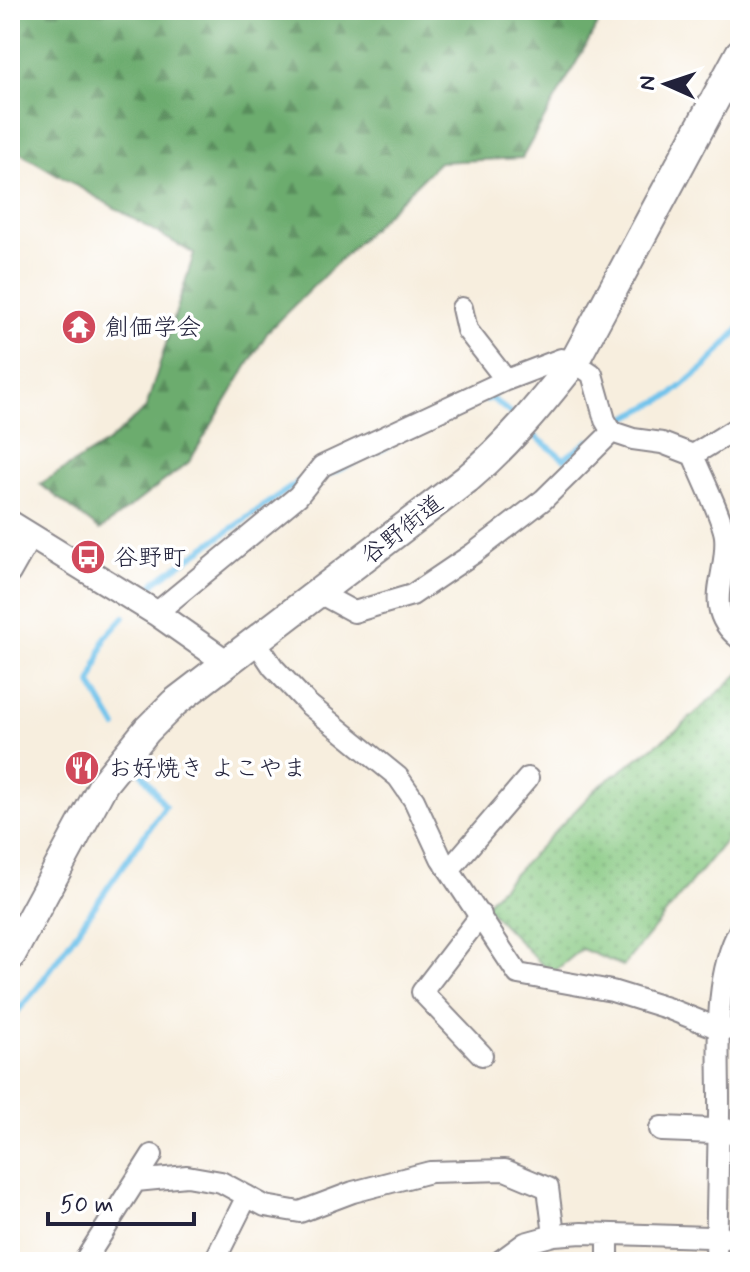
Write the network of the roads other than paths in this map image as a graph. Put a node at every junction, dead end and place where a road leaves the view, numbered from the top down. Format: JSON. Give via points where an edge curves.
{"nodes":[{"id":1,"x":740,"y":53,"type":"edge"},
{"id":2,"x":462,"y":308,"type":"dead end"},
{"id":3,"x":574,"y":362,"type":"junction"},
{"id":4,"x":506,"y":380,"type":"junction"},
{"id":5,"x":740,"y":426,"type":"edge"},
{"id":6,"x":612,"y":432,"type":"junction"},
{"id":7,"x":693,"y":455,"type":"junction"},
{"id":8,"x":732,"y":526,"type":"edge"},
{"id":9,"x":20,"y":530,"type":"edge"},
{"id":10,"x":10,"y":573,"type":"edge"},
{"id":11,"x":319,"y":593,"type":"junction"},
{"id":12,"x":156,"y":613,"type":"junction"},
{"id":13,"x":740,"y":639,"type":"edge"},
{"id":14,"x":255,"y":640,"type":"junction"},
{"id":15,"x":226,"y":662,"type":"junction"},
{"id":16,"x":528,"y":778,"type":"dead end"},
{"id":17,"x":449,"y":870,"type":"junction"},
{"id":18,"x":481,"y":915,"type":"junction"},
{"id":19,"x":740,"y":929,"type":"edge"},
{"id":20,"x":10,"y":957,"type":"edge"},
{"id":21,"x":730,"y":1030,"type":"edge"},
{"id":22,"x":482,"y":1055,"type":"dead end"},
{"id":23,"x":662,"y":1129,"type":"dead end"},
{"id":24,"x":729,"y":1132,"type":"edge"},
{"id":25,"x":152,"y":1155,"type":"dead end"},
{"id":26,"x":136,"y":1181,"type":"junction"},
{"id":27,"x":247,"y":1196,"type":"junction"},
{"id":28,"x":608,"y":1234,"type":"junction"},
{"id":29,"x":554,"y":1235,"type":"junction"},
{"id":30,"x":716,"y":1237,"type":"junction"},
{"id":31,"x":740,"y":1238,"type":"edge"},
{"id":32,"x":84,"y":1262,"type":"edge"},
{"id":33,"x":214,"y":1262,"type":"edge"},
{"id":34,"x":499,"y":1262,"type":"edge"},
{"id":35,"x":608,"y":1262,"type":"edge"},
{"id":36,"x":716,"y":1262,"type":"edge"}],
"edges":[{"from":1,"to":3,"type":"main road","name":"谷野街道"},
{"from":2,"to":4,"type":"street","via":[[467,330]]},
{"from":3,"to":4,"type":"street","via":[[561,359]]},
{"from":3,"to":6,"type":"street","via":[[592,374]]},
{"from":3,"to":11,"type":"main road","name":"谷野街道","via":[[493,457]]},
{"from":4,"to":12,"type":"street","via":[[322,466],[298,496]]},
{"from":5,"to":7,"type":"street"},
{"from":6,"to":7,"type":"street"},
{"from":6,"to":11,"type":"street","via":[[543,500],[412,595],[354,612]]},
{"from":7,"to":8,"type":"street"},
{"from":8,"to":13,"type":"street","via":[[718,608],[727,629]]},
{"from":9,"to":10,"type":"street"},
{"from":9,"to":12,"type":"street"},
{"from":11,"to":14,"type":"main road","name":"谷野街道"},
{"from":12,"to":15,"type":"street"},
{"from":14,"to":15,"type":"main road","name":"谷野街道"},
{"from":14,"to":17,"type":"street","via":[[308,704],[398,777]]},
{"from":15,"to":20,"type":"main road","name":"谷野街道","via":[[174,703],[119,762]]},
{"from":16,"to":17,"type":"street"},
{"from":17,"to":18,"type":"street"},
{"from":18,"to":21,"type":"street","via":[[518,974],[612,991]]},
{"from":18,"to":22,"type":"street","via":[[422,992]]},
{"from":19,"to":21,"type":"street","via":[[723,975]]},
{"from":21,"to":24,"type":"street"},
{"from":23,"to":24,"type":"street"},
{"from":24,"to":30,"type":"street"},
{"from":25,"to":26,"type":"street"},
{"from":26,"to":27,"type":"street","via":[[187,1176],[221,1182]]},
{"from":26,"to":32,"type":"street"},
{"from":27,"to":29,"type":"street","via":[[265,1206],[300,1212],[430,1172],[505,1170],[548,1188]]},
{"from":27,"to":33,"type":"street"},
{"from":28,"to":29,"type":"street"},
{"from":28,"to":30,"type":"street"},
{"from":28,"to":35,"type":"street"},
{"from":29,"to":34,"type":"street","via":[[525,1243]]},
{"from":30,"to":31,"type":"street"},
{"from":30,"to":36,"type":"street"}]}
